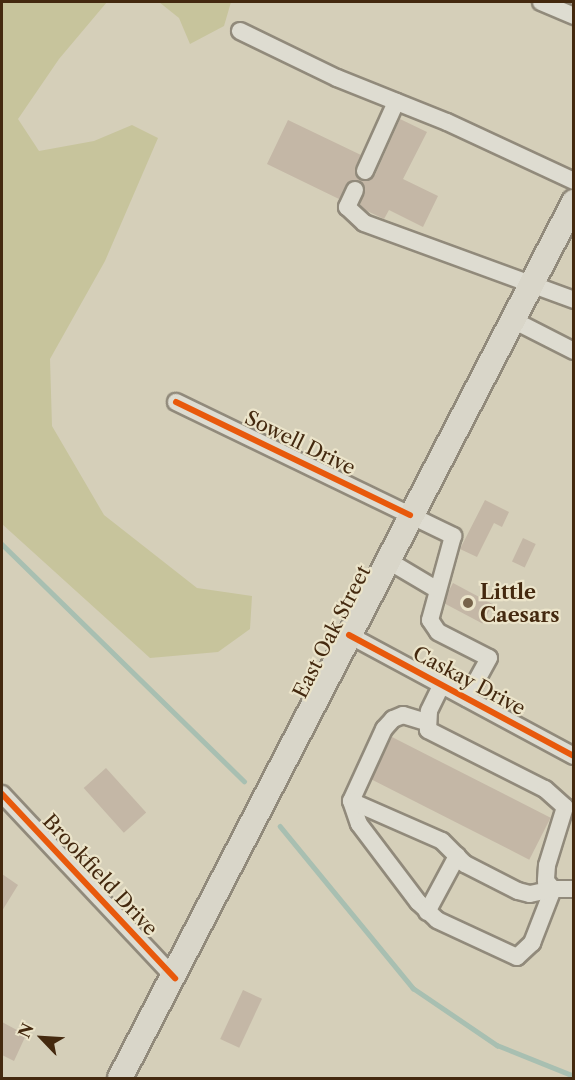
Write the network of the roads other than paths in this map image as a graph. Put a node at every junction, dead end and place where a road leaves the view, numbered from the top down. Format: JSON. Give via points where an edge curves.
{"nodes":[{"id":1,"x":540,"y":2,"type":"edge"},
{"id":2,"x":573,"y":16,"type":"edge"},
{"id":3,"x":240,"y":31,"type":"dead end"},
{"id":4,"x":396,"y":102,"type":"junction"},
{"id":5,"x":364,"y":171,"type":"dead end"},
{"id":6,"x":573,"y":181,"type":"edge"},
{"id":7,"x":355,"y":190,"type":"dead end"},
{"id":8,"x":573,"y":202,"type":"edge"},
{"id":9,"x":530,"y":286,"type":"junction"},
{"id":10,"x":573,"y":300,"type":"edge"},
{"id":11,"x":513,"y":320,"type":"junction"},
{"id":12,"x":573,"y":351,"type":"edge"},
{"id":13,"x":176,"y":402,"type":"dead end"},
{"id":14,"x":410,"y":514,"type":"junction"},
{"id":15,"x":387,"y":560,"type":"junction"},
{"id":16,"x":436,"y":589,"type":"junction"},
{"id":17,"x":349,"y":635,"type":"junction"},
{"id":18,"x":442,"y":684,"type":"junction"},
{"id":19,"x":467,"y":698,"type":"junction"},
{"id":20,"x":426,"y":722,"type":"junction"},
{"id":21,"x":573,"y":756,"type":"edge"},
{"id":22,"x":2,"y":794,"type":"edge"},
{"id":23,"x":351,"y":801,"type":"junction"},
{"id":24,"x":457,"y":856,"type":"junction"},
{"id":25,"x":553,"y":889,"type":"junction"},
{"id":26,"x":573,"y":889,"type":"edge"},
{"id":27,"x":427,"y":912,"type":"junction"},
{"id":28,"x":175,"y":978,"type":"junction"},
{"id":29,"x":120,"y":1078,"type":"edge"}],
"edges":[{"from":1,"to":2,"type":"street"},
{"from":3,"to":4,"type":"street"},
{"from":4,"to":5,"type":"street"},
{"from":4,"to":6,"type":"street"},
{"from":7,"to":9,"type":"street","via":[[347,207],[364,223]]},
{"from":8,"to":9,"type":"highway","name":"East Oak Street"},
{"from":9,"to":10,"type":"street"},
{"from":9,"to":11,"type":"highway","name":"East Oak Street"},
{"from":11,"to":12,"type":"street"},
{"from":11,"to":14,"type":"highway","name":"East Oak Street"},
{"from":13,"to":14,"type":"street","name":"Sowell Drive"},
{"from":14,"to":15,"type":"highway","name":"East Oak Street"},
{"from":14,"to":16,"type":"street","name":"Sowell Drive","via":[[453,536]]},
{"from":15,"to":16,"type":"street"},
{"from":15,"to":17,"type":"highway","name":"East Oak Street"},
{"from":16,"to":19,"type":"street","via":[[430,620],[438,632],[489,658]]},
{"from":17,"to":18,"type":"street","name":"Caskay Drive"},
{"from":17,"to":28,"type":"highway","name":"East Oak Street"},
{"from":18,"to":19,"type":"street","name":"Caskay Drive"},
{"from":18,"to":20,"type":"street"},
{"from":19,"to":21,"type":"street","name":"Caskay Drive"},
{"from":20,"to":23,"type":"street","via":[[403,715],[393,719],[364,768]]},
{"from":20,"to":25,"type":"street","via":[[434,734],[559,798],[565,807],[564,821],[547,865],[546,881]]},
{"from":22,"to":28,"type":"street","name":"Brookfield Drive"},
{"from":23,"to":24,"type":"street","via":[[442,841]]},
{"from":23,"to":27,"type":"street","via":[[359,824]]},
{"from":24,"to":25,"type":"street","via":[[518,891],[530,894]]},
{"from":24,"to":27,"type":"street"},
{"from":25,"to":26,"type":"street"},
{"from":25,"to":27,"type":"street","via":[[532,943],[517,957]]},
{"from":28,"to":29,"type":"highway","name":"East Oak Street"}]}
